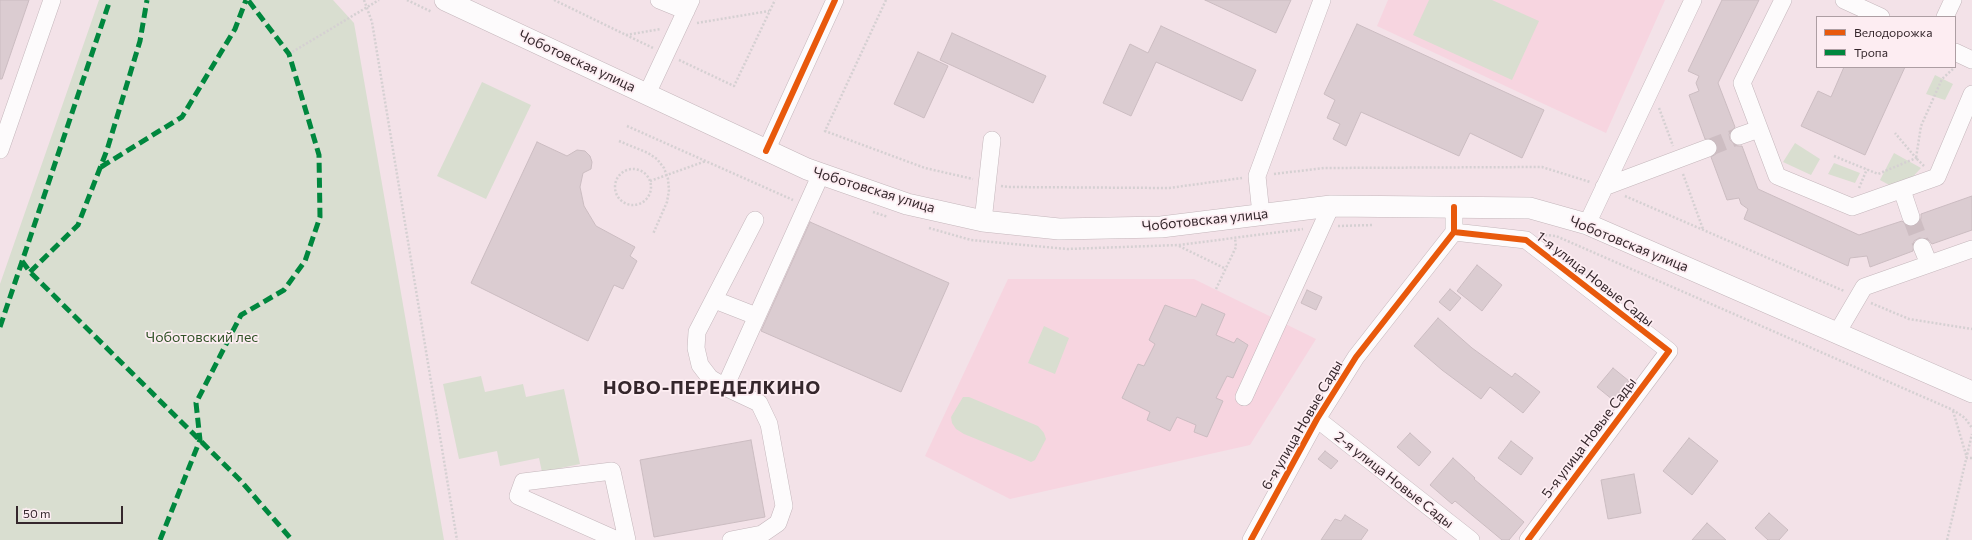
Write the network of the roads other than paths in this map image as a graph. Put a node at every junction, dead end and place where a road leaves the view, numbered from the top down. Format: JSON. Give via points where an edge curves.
{"nodes":[{"id":1,"x":52,"y":0,"type":"edge"},
{"id":2,"x":659,"y":0,"type":"edge"},
{"id":3,"x":835,"y":0,"type":"edge"},
{"id":4,"x":1322,"y":0,"type":"edge"},
{"id":5,"x":1693,"y":0,"type":"edge"},
{"id":6,"x":1783,"y":0,"type":"edge"},
{"id":7,"x":1845,"y":0,"type":"edge"},
{"id":8,"x":1953,"y":0,"type":"edge"},
{"id":9,"x":453,"y":2,"type":"edge"},
{"id":10,"x":688,"y":6,"type":"edge"},
{"id":11,"x":1879,"y":16,"type":"edge"},
{"id":12,"x":1945,"y":16,"type":"edge"},
{"id":13,"x":647,"y":94,"type":"junction"},
{"id":14,"x":1972,"y":94,"type":"edge"},
{"id":15,"x":1759,"y":129,"type":"junction"},
{"id":16,"x":1738,"y":136,"type":"tunnel mouth"},
{"id":17,"x":992,"y":140,"type":"dead end"},
{"id":18,"x":1708,"y":148,"type":"tunnel mouth"},
{"id":19,"x":0,"y":150,"type":"edge"},
{"id":20,"x":766,"y":151,"type":"junction"},
{"id":21,"x":821,"y":174,"type":"junction"},
{"id":22,"x":1604,"y":187,"type":"junction"},
{"id":23,"x":1902,"y":190,"type":"junction"},
{"id":24,"x":1331,"y":206,"type":"junction"},
{"id":25,"x":1454,"y":207,"type":"junction"},
{"id":26,"x":1260,"y":214,"type":"junction"},
{"id":27,"x":1911,"y":217,"type":"tunnel mouth"},
{"id":28,"x":755,"y":220,"type":"dead end"},
{"id":29,"x":983,"y":221,"type":"junction"},
{"id":30,"x":1587,"y":224,"type":"junction"},
{"id":31,"x":1454,"y":232,"type":"junction"},
{"id":32,"x":1922,"y":247,"type":"tunnel mouth"},
{"id":33,"x":1972,"y":249,"type":"edge"},
{"id":34,"x":1929,"y":264,"type":"junction"},
{"id":35,"x":715,"y":300,"type":"junction"},
{"id":36,"x":756,"y":316,"type":"junction"},
{"id":37,"x":1837,"y":333,"type":"junction"},
{"id":38,"x":1670,"y":351,"type":"joint"},
{"id":39,"x":725,"y":387,"type":"junction"},
{"id":40,"x":1972,"y":392,"type":"edge"},
{"id":41,"x":1244,"y":397,"type":"dead end"},
{"id":42,"x":1317,"y":419,"type":"junction"},
{"id":43,"x":617,"y":540,"type":"edge"},
{"id":44,"x":627,"y":540,"type":"edge"},
{"id":45,"x":731,"y":540,"type":"edge"},
{"id":46,"x":1252,"y":540,"type":"edge"},
{"id":47,"x":1471,"y":540,"type":"edge"},
{"id":48,"x":1528,"y":540,"type":"edge"}],
"edges":[{"from":1,"to":19,"type":"street"},
{"from":2,"to":10,"type":"street"},
{"from":3,"to":20,"type":"street"},
{"from":4,"to":26,"type":"street","via":[[1257,176]]},
{"from":5,"to":22,"type":"street"},
{"from":6,"to":15,"type":"street","via":[[1742,83]]},
{"from":7,"to":11,"type":"street"},
{"from":8,"to":12,"type":"street"},
{"from":9,"to":13,"type":"main road","name":"Чоботовская улица"},
{"from":10,"to":13,"type":"street"},
{"from":13,"to":20,"type":"main road","name":"Чоботовская улица"},
{"from":14,"to":23,"type":"street","via":[[1937,177]]},
{"from":15,"to":16,"type":"street"},
{"from":15,"to":23,"type":"street","via":[[1777,176],[1852,207]]},
{"from":17,"to":29,"type":"street"},
{"from":18,"to":22,"type":"street"},
{"from":20,"to":21,"type":"main road","name":"Чоботовская улица"},
{"from":21,"to":29,"type":"main road","name":"Чоботовская улица","via":[[907,204]]},
{"from":21,"to":36,"type":"street"},
{"from":22,"to":30,"type":"street"},
{"from":23,"to":27,"type":"street"},
{"from":24,"to":25,"type":"main road","name":"Чоботовская улица"},
{"from":24,"to":26,"type":"main road","name":"Чоботовская улица"},
{"from":24,"to":41,"type":"street"},
{"from":25,"to":30,"type":"main road","name":"Чоботовская улица","via":[[1530,208]]},
{"from":25,"to":31,"type":"street"},
{"from":26,"to":29,"type":"main road","name":"Чоботовская улица","via":[[1161,227],[1059,229]]},
{"from":28,"to":35,"type":"street"},
{"from":30,"to":37,"type":"main road","name":"Чоботовская улица"},
{"from":31,"to":38,"type":"street","name":"1-я улица Новые Сады","via":[[1526,240]]},
{"from":31,"to":42,"type":"street","name":"6-я улица Новые Сады","via":[[1356,357]]},
{"from":32,"to":34,"type":"street"},
{"from":33,"to":34,"type":"street"},
{"from":34,"to":37,"type":"street","via":[[1864,287]]},
{"from":35,"to":36,"type":"street"},
{"from":35,"to":39,"type":"street","via":[[698,332],[696,348],[700,365],[710,378]]},
{"from":36,"to":39,"type":"street"},
{"from":37,"to":40,"type":"main road","name":"Чоботовская улица"},
{"from":38,"to":48,"type":"street","name":"5-я улица Новые Сады"},
{"from":39,"to":45,"type":"street","via":[[759,404],[769,424],[784,506],[778,523],[762,534]]},
{"from":42,"to":46,"type":"street","name":"6-я улица Новые Сады"},
{"from":42,"to":47,"type":"street","name":"2-я улица Новые Сады"},
{"from":43,"to":44,"type":"street","via":[[518,496],[523,482],[612,471]]}]}
